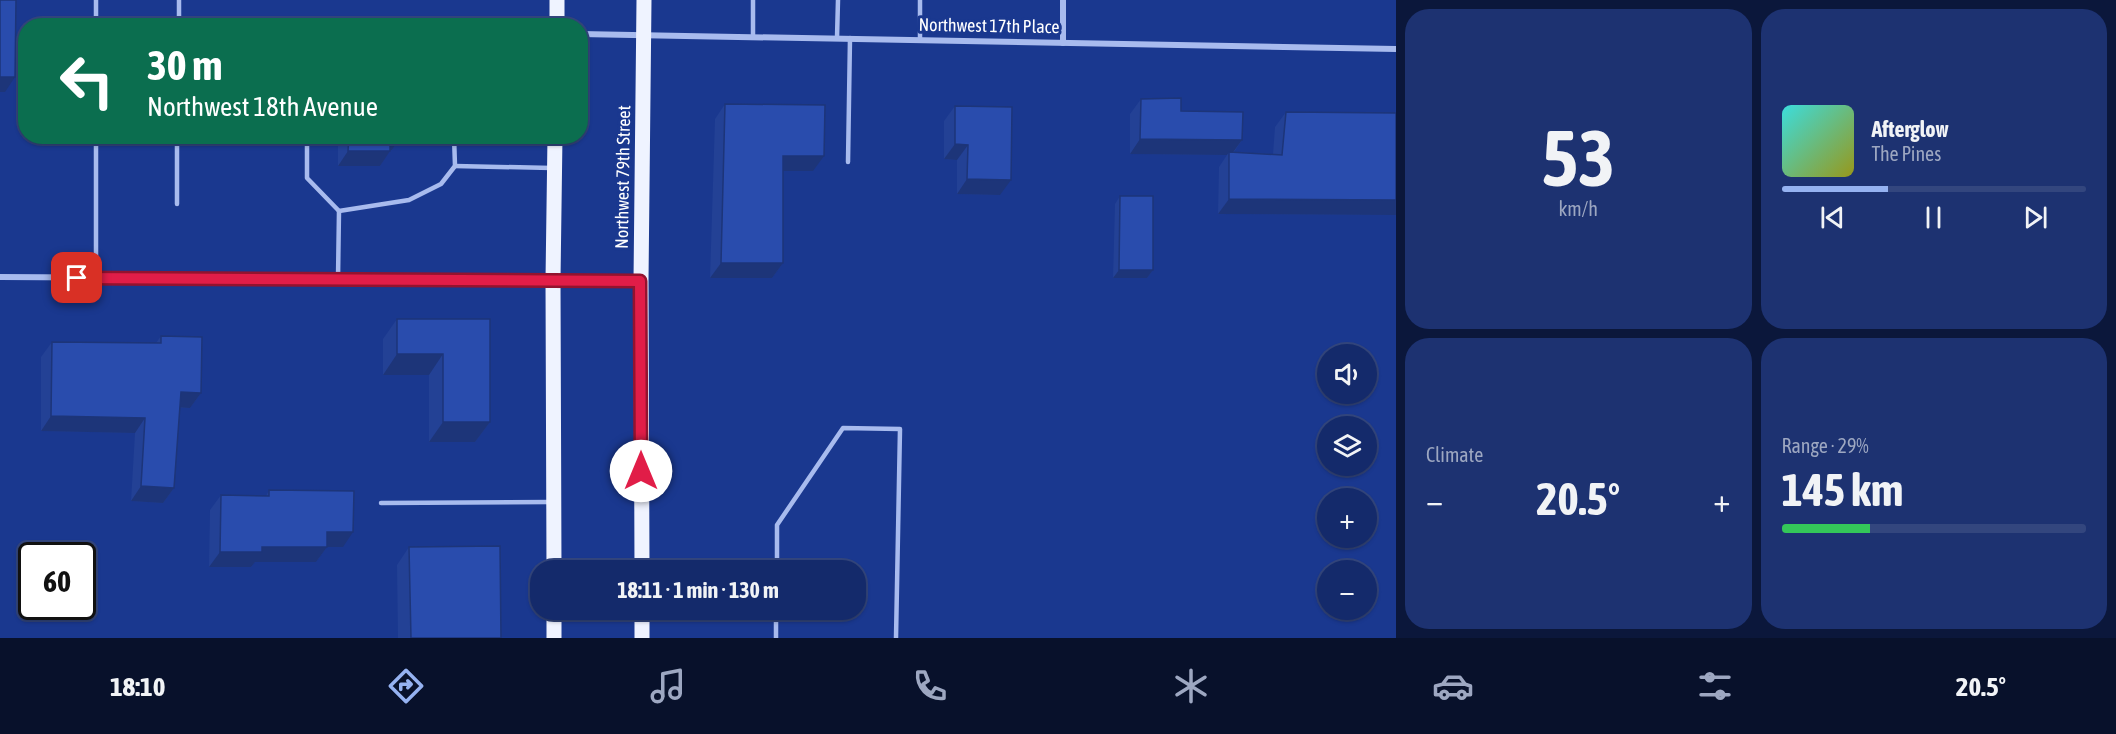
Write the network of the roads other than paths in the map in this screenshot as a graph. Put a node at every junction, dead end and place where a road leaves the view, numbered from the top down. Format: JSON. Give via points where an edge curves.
{"nodes":[{"id":1,"x":96,"y":0,"type":"edge"},
{"id":2,"x":179,"y":0,"type":"edge"},
{"id":3,"x":557,"y":0,"type":"edge"},
{"id":4,"x":644,"y":0,"type":"edge"},
{"id":5,"x":753,"y":0,"type":"edge"},
{"id":6,"x":838,"y":0,"type":"edge"},
{"id":7,"x":920,"y":0,"type":"edge"},
{"id":8,"x":1064,"y":0,"type":"edge"},
{"id":9,"x":96,"y":18,"type":"edge"},
{"id":10,"x":179,"y":18,"type":"edge"},
{"id":11,"x":557,"y":18,"type":"edge"},
{"id":12,"x":588,"y":33,"type":"edge"},
{"id":13,"x":644,"y":34,"type":"junction"},
{"id":14,"x":753,"y":36,"type":"junction"},
{"id":15,"x":837,"y":38,"type":"junction"},
{"id":16,"x":850,"y":38,"type":"junction"},
{"id":17,"x":920,"y":40,"type":"junction"},
{"id":18,"x":1063,"y":43,"type":"junction"},
{"id":19,"x":1396,"y":48,"type":"edge"},
{"id":20,"x":96,"y":144,"type":"edge"},
{"id":21,"x":177,"y":144,"type":"edge"},
{"id":22,"x":307,"y":144,"type":"edge"},
{"id":23,"x":454,"y":144,"type":"edge"},
{"id":24,"x":555,"y":144,"type":"edge"},
{"id":25,"x":848,"y":162,"type":"dead end"},
{"id":26,"x":455,"y":166,"type":"junction"},
{"id":27,"x":555,"y":168,"type":"junction"},
{"id":28,"x":177,"y":204,"type":"dead end"},
{"id":29,"x":339,"y":211,"type":"junction"},
{"id":30,"x":0,"y":277,"type":"edge"},
{"id":31,"x":96,"y":278,"type":"junction"},
{"id":32,"x":338,"y":279,"type":"junction"},
{"id":33,"x":553,"y":280,"type":"junction"},
{"id":34,"x":640,"y":281,"type":"junction"},
{"id":35,"x":554,"y":502,"type":"junction"},
{"id":36,"x":381,"y":503,"type":"dead end"},
{"id":37,"x":554,"y":560,"type":"edge"},
{"id":38,"x":642,"y":560,"type":"edge"},
{"id":39,"x":777,"y":560,"type":"edge"},
{"id":40,"x":554,"y":620,"type":"edge"},
{"id":41,"x":642,"y":620,"type":"edge"},
{"id":42,"x":777,"y":620,"type":"edge"},
{"id":43,"x":554,"y":638,"type":"edge"},
{"id":44,"x":642,"y":638,"type":"edge"},
{"id":45,"x":776,"y":638,"type":"edge"},
{"id":46,"x":896,"y":638,"type":"edge"}],
"edges":[{"from":1,"to":9,"type":"lane"},
{"from":2,"to":10,"type":"lane"},
{"from":3,"to":11,"type":"main road"},
{"from":4,"to":13,"type":"main road","name":"Northwest 79th Street"},
{"from":5,"to":14,"type":"lane"},
{"from":6,"to":15,"type":"lane"},
{"from":7,"to":17,"type":"lane"},
{"from":8,"to":18,"type":"street"},
{"from":12,"to":13,"type":"street","name":"Northwest 17th Place"},
{"from":13,"to":14,"type":"street","name":"Northwest 17th Place"},
{"from":13,"to":34,"type":"main road","name":"Northwest 79th Street"},
{"from":14,"to":15,"type":"street","name":"Northwest 17th Place"},
{"from":15,"to":16,"type":"street","name":"Northwest 17th Place"},
{"from":16,"to":17,"type":"street","name":"Northwest 17th Place"},
{"from":16,"to":25,"type":"lane"},
{"from":17,"to":18,"type":"street","name":"Northwest 17th Place"},
{"from":18,"to":19,"type":"street","name":"Northwest 17th Place"},
{"from":20,"to":31,"type":"lane"},
{"from":21,"to":28,"type":"lane"},
{"from":22,"to":29,"type":"lane","via":[[307,178]]},
{"from":23,"to":26,"type":"lane"},
{"from":24,"to":27,"type":"main road"},
{"from":26,"to":27,"type":"lane"},
{"from":26,"to":29,"type":"lane","via":[[441,184],[409,200]]},
{"from":27,"to":33,"type":"main road"},
{"from":29,"to":32,"type":"lane"},
{"from":30,"to":31,"type":"street"},
{"from":31,"to":32,"type":"street"},
{"from":32,"to":33,"type":"street"},
{"from":33,"to":34,"type":"street"},
{"from":33,"to":35,"type":"main road"},
{"from":34,"to":38,"type":"main road","name":"Northwest 79th Street"},
{"from":35,"to":36,"type":"lane"},
{"from":35,"to":37,"type":"main road"},
{"from":39,"to":46,"type":"lane","via":[[777,525],[843,428],[900,429]]},
{"from":40,"to":43,"type":"main road"},
{"from":41,"to":44,"type":"main road"},
{"from":42,"to":45,"type":"lane"}]}
